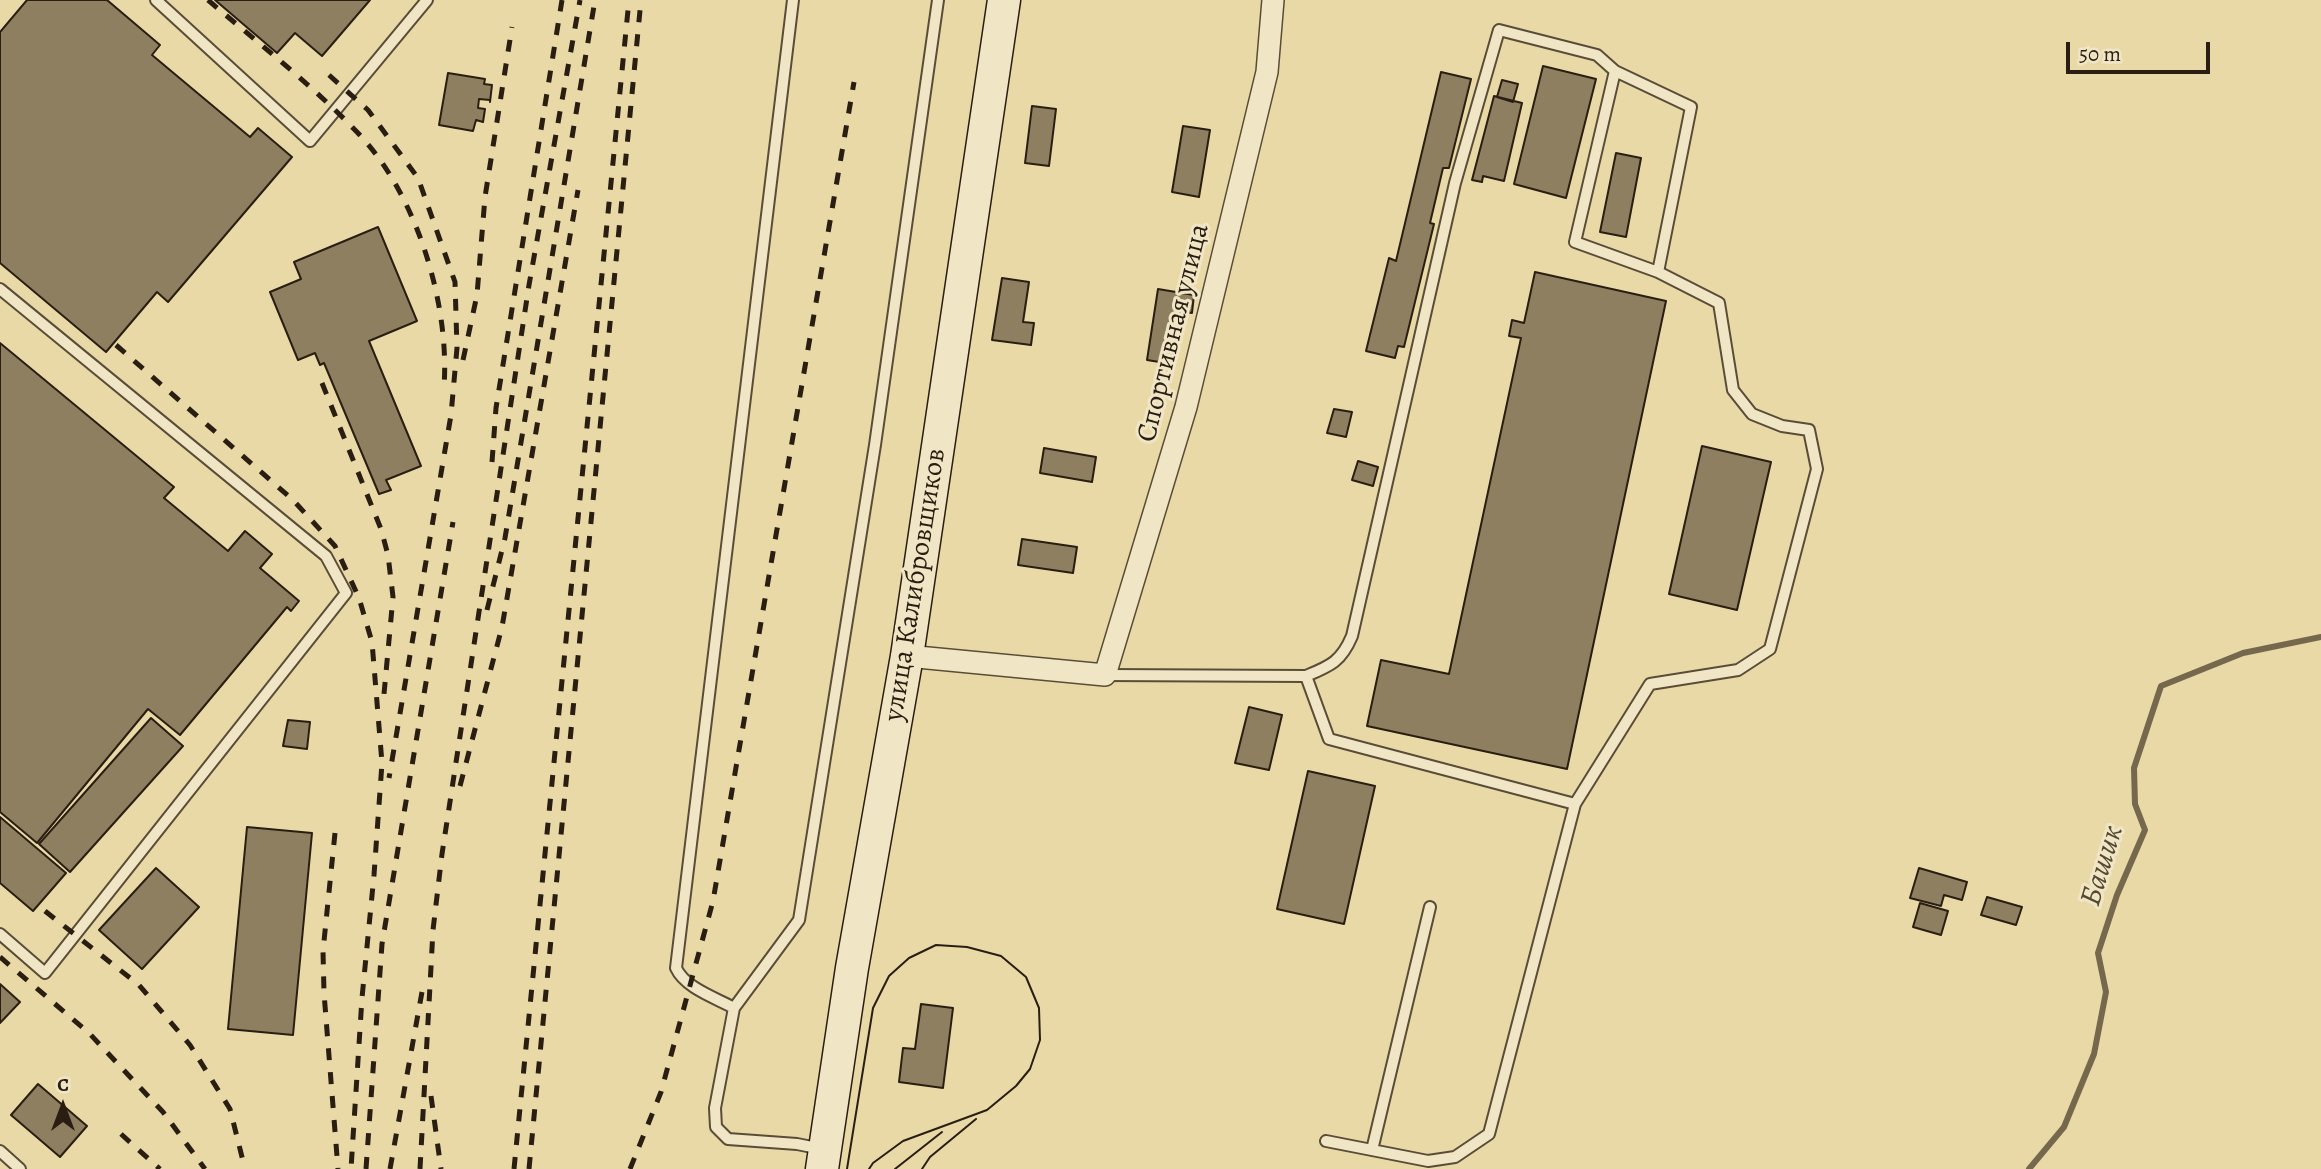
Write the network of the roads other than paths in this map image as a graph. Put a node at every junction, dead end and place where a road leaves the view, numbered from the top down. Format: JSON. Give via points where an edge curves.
{"nodes":[{"id":1,"x":156,"y":0,"type":"edge"},
{"id":2,"x":427,"y":0,"type":"edge"},
{"id":3,"x":793,"y":0,"type":"edge"},
{"id":4,"x":938,"y":0,"type":"edge"},
{"id":5,"x":1004,"y":0,"type":"edge"},
{"id":6,"x":1273,"y":0,"type":"edge"},
{"id":7,"x":1615,"y":71,"type":"junction"},
{"id":8,"x":1658,"y":272,"type":"junction"},
{"id":9,"x":0,"y":289,"type":"edge"},
{"id":10,"x":907,"y":656,"type":"junction"},
{"id":11,"x":1105,"y":676,"type":"junction"},
{"id":12,"x":1306,"y":676,"type":"junction"},
{"id":13,"x":1575,"y":804,"type":"junction"},
{"id":14,"x":1430,"y":907,"type":"dead end"},
{"id":15,"x":0,"y":934,"type":"edge"},
{"id":16,"x":734,"y":1008,"type":"junction"},
{"id":17,"x":1326,"y":1140,"type":"dead end"},
{"id":18,"x":1372,"y":1150,"type":"junction"},
{"id":19,"x":0,"y":1151,"type":"edge"},
{"id":20,"x":823,"y":1159,"type":"edge"},
{"id":21,"x":20,"y":1169,"type":"edge"}],
"edges":[{"from":1,"to":2,"type":"lane","via":[[310,141]]},
{"from":3,"to":16,"type":"lane","via":[[676,968],[690,984]]},
{"from":4,"to":16,"type":"lane","via":[[875,445],[799,920]]},
{"from":5,"to":10,"type":"street","name":"улица Калибровщиков"},
{"from":6,"to":11,"type":"street","name":"Спортивная улица","via":[[1267,72],[1190,393]]},
{"from":7,"to":8,"type":"lane","via":[[1691,107]]},
{"from":7,"to":8,"type":"lane","via":[[1575,242]]},
{"from":7,"to":12,"type":"lane","via":[[1597,55],[1499,30],[1455,183],[1352,636],[1344,654]]},
{"from":8,"to":13,"type":"lane","via":[[1719,303],[1733,390],[1752,414],[1809,430],[1817,469],[1770,649],[1738,670],[1650,684]]},
{"from":9,"to":15,"type":"lane","via":[[326,556],[346,593],[45,973]]},
{"from":10,"to":11,"type":"street"},
{"from":10,"to":20,"type":"street","name":"улица Калибровщиков"},
{"from":11,"to":12,"type":"lane"},
{"from":12,"to":13,"type":"lane","via":[[1329,739]]},
{"from":13,"to":18,"type":"lane","via":[[1489,1135],[1455,1157],[1428,1161]]},
{"from":14,"to":18,"type":"lane"},
{"from":16,"to":20,"type":"lane","via":[[715,1108],[716,1128],[728,1139],[797,1144]]},
{"from":17,"to":18,"type":"lane"},
{"from":19,"to":21,"type":"lane"}]}
